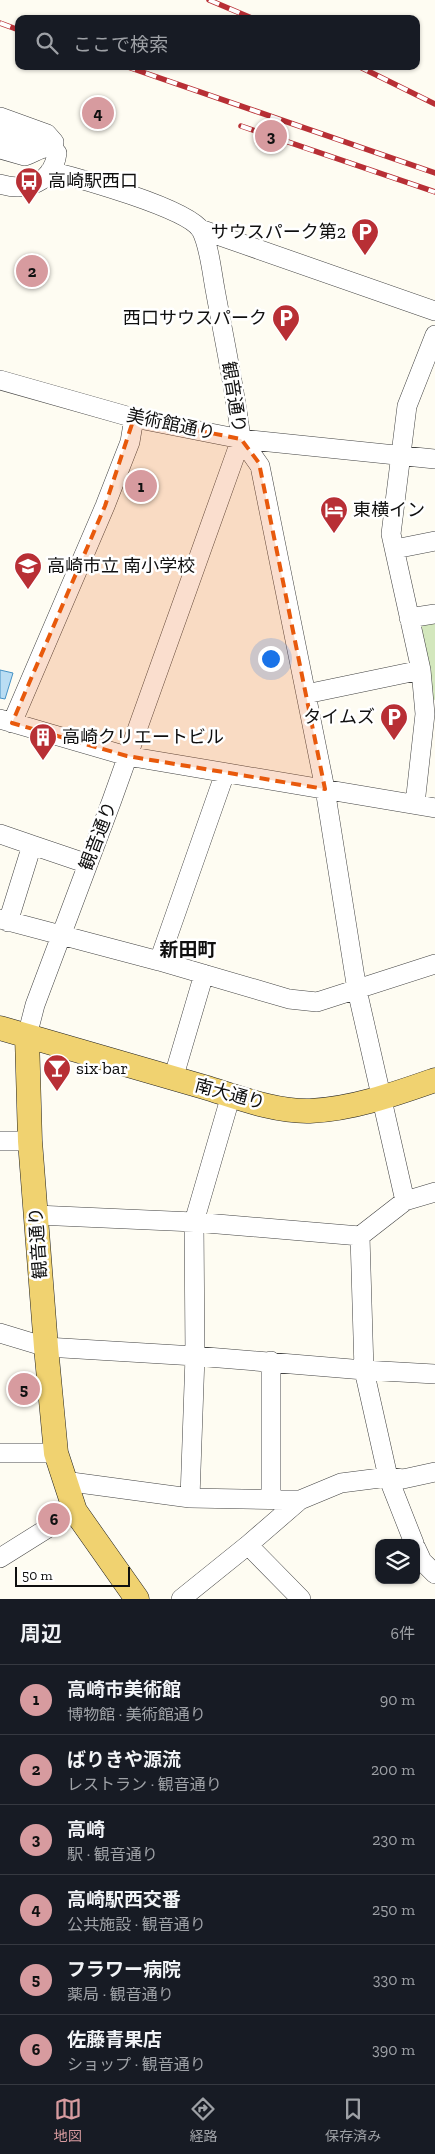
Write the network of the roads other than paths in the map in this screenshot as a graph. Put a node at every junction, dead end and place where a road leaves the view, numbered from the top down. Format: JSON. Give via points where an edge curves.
{"nodes":[{"id":1,"x":0,"y":117,"type":"edge"},
{"id":2,"x":0,"y":131,"type":"edge"},
{"id":3,"x":49,"y":148,"type":"junction"},
{"id":4,"x":0,"y":149,"type":"edge"},
{"id":5,"x":50,"y":170,"type":"junction"},
{"id":6,"x":0,"y":184,"type":"edge"},
{"id":7,"x":200,"y":229,"type":"junction"},
{"id":8,"x":435,"y":311,"type":"edge"},
{"id":9,"x":435,"y":335,"type":"edge"},
{"id":10,"x":0,"y":380,"type":"edge"},
{"id":11,"x":134,"y":418,"type":"junction"},
{"id":12,"x":241,"y":439,"type":"junction"},
{"id":13,"x":402,"y":456,"type":"junction"},
{"id":14,"x":435,"y":458,"type":"edge"},
{"id":15,"x":435,"y":541,"type":"edge"},
{"id":16,"x":395,"y":549,"type":"junction"},
{"id":17,"x":435,"y":614,"type":"edge"},
{"id":18,"x":408,"y":618,"type":"junction"},
{"id":19,"x":421,"y":670,"type":"junction"},
{"id":20,"x":306,"y":694,"type":"junction"},
{"id":21,"x":430,"y":713,"type":"edge"},
{"id":22,"x":6,"y":721,"type":"edge"},
{"id":23,"x":127,"y":756,"type":"junction"},
{"id":24,"x":225,"y":773,"type":"junction"},
{"id":25,"x":325,"y":789,"type":"junction"},
{"id":26,"x":415,"y":804,"type":"junction"},
{"id":27,"x":435,"y":808,"type":"edge"},
{"id":28,"x":0,"y":834,"type":"edge"},
{"id":29,"x":32,"y":845,"type":"junction"},
{"id":30,"x":88,"y":864,"type":"junction"},
{"id":31,"x":4,"y":920,"type":"edge"},
{"id":32,"x":60,"y":936,"type":"junction"},
{"id":33,"x":159,"y":961,"type":"junction"},
{"id":34,"x":435,"y":964,"type":"edge"},
{"id":35,"x":204,"y":974,"type":"junction"},
{"id":36,"x":356,"y":990,"type":"junction"},
{"id":37,"x":0,"y":1028,"type":"edge"},
{"id":38,"x":27,"y":1036,"type":"junction"},
{"id":39,"x":174,"y":1079,"type":"junction"},
{"id":40,"x":435,"y":1080,"type":"edge"},
{"id":41,"x":230,"y":1095,"type":"junction"},
{"id":42,"x":382,"y":1098,"type":"junction"},
{"id":43,"x":30,"y":1140,"type":"junction"},
{"id":44,"x":0,"y":1141,"type":"edge"},
{"id":45,"x":435,"y":1192,"type":"edge"},
{"id":46,"x":405,"y":1201,"type":"junction"},
{"id":47,"x":36,"y":1215,"type":"junction"},
{"id":48,"x":194,"y":1222,"type":"junction"},
{"id":49,"x":360,"y":1236,"type":"junction"},
{"id":50,"x":0,"y":1333,"type":"edge"},
{"id":51,"x":46,"y":1347,"type":"junction"},
{"id":52,"x":195,"y":1356,"type":"junction"},
{"id":53,"x":271,"y":1361,"type":"junction"},
{"id":54,"x":364,"y":1370,"type":"junction"},
{"id":55,"x":435,"y":1374,"type":"edge"},
{"id":56,"x":56,"y":1453,"type":"junction"},
{"id":57,"x":0,"y":1454,"type":"edge"},
{"id":58,"x":435,"y":1472,"type":"edge"},
{"id":59,"x":388,"y":1477,"type":"junction"},
{"id":60,"x":64,"y":1482,"type":"junction"},
{"id":61,"x":190,"y":1498,"type":"junction"},
{"id":62,"x":271,"y":1499,"type":"junction"},
{"id":63,"x":300,"y":1500,"type":"junction"},
{"id":64,"x":75,"y":1511,"type":"junction"},
{"id":65,"x":412,"y":1539,"type":"edge"},
{"id":66,"x":248,"y":1545,"type":"junction"},
{"id":67,"x":420,"y":1556,"type":"edge"},
{"id":68,"x":0,"y":1558,"type":"edge"},
{"id":69,"x":435,"y":1574,"type":"edge"},
{"id":70,"x":137,"y":1599,"type":"edge"},
{"id":71,"x":181,"y":1599,"type":"edge"},
{"id":72,"x":301,"y":1599,"type":"edge"}],
"edges":[{"from":1,"to":3,"type":"street","via":[[47,134],[54,142]]},
{"from":2,"to":3,"type":"street"},
{"from":3,"to":4,"type":"street","via":[[25,156]]},
{"from":3,"to":5,"type":"street","via":[[57,153],[56,162]]},
{"from":5,"to":6,"type":"street","via":[[32,186],[21,188]]},
{"from":5,"to":7,"type":"street","via":[[161,205]]},
{"from":7,"to":8,"type":"street"},
{"from":7,"to":12,"type":"street","name":"観音通り","via":[[212,276]]},
{"from":9,"to":13,"type":"street","via":[[407,406]]},
{"from":10,"to":11,"type":"street","name":"美術館通り"},
{"from":11,"to":12,"type":"street","name":"美術館通り"},
{"from":11,"to":22,"type":"street","via":[[130,442],[105,506]]},
{"from":12,"to":13,"type":"street","name":"美術館通り"},
{"from":12,"to":20,"type":"street","via":[[259,463]]},
{"from":12,"to":23,"type":"street","name":"観音通り"},
{"from":13,"to":14,"type":"street","name":"美術館通り"},
{"from":13,"to":16,"type":"street","via":[[391,534]]},
{"from":15,"to":16,"type":"street"},
{"from":16,"to":18,"type":"street"},
{"from":17,"to":18,"type":"street"},
{"from":18,"to":19,"type":"street"},
{"from":19,"to":20,"type":"street"},
{"from":19,"to":21,"type":"street"},
{"from":20,"to":25,"type":"street"},
{"from":21,"to":26,"type":"street"},
{"from":22,"to":23,"type":"street"},
{"from":23,"to":24,"type":"street"},
{"from":23,"to":30,"type":"street","name":"観音通り"},
{"from":24,"to":25,"type":"street"},
{"from":24,"to":33,"type":"street"},
{"from":25,"to":26,"type":"street"},
{"from":25,"to":36,"type":"street"},
{"from":26,"to":27,"type":"street"},
{"from":28,"to":29,"type":"street"},
{"from":29,"to":30,"type":"street"},
{"from":29,"to":31,"type":"street"},
{"from":30,"to":32,"type":"street","name":"観音通り"},
{"from":31,"to":32,"type":"street"},
{"from":32,"to":33,"type":"street"},
{"from":32,"to":38,"type":"street","name":"観音通り"},
{"from":33,"to":35,"type":"street"},
{"from":34,"to":36,"type":"street"},
{"from":35,"to":36,"type":"street","via":[[289,999],[317,1002]]},
{"from":35,"to":39,"type":"street"},
{"from":36,"to":42,"type":"street"},
{"from":37,"to":38,"type":"main road","name":"南大通り"},
{"from":38,"to":39,"type":"main road","name":"南大通り"},
{"from":38,"to":43,"type":"main road","name":"観音通り"},
{"from":39,"to":41,"type":"main road","name":"南大通り"},
{"from":40,"to":42,"type":"main road","name":"南大通り"},
{"from":41,"to":42,"type":"main road","name":"南大通り","via":[[309,1111]]},
{"from":41,"to":48,"type":"street"},
{"from":42,"to":46,"type":"street"},
{"from":43,"to":44,"type":"street"},
{"from":43,"to":47,"type":"main road","name":"観音通り"},
{"from":45,"to":46,"type":"street"},
{"from":46,"to":49,"type":"street"},
{"from":47,"to":48,"type":"street"},
{"from":47,"to":51,"type":"main road","name":"観音通り"},
{"from":48,"to":49,"type":"street"},
{"from":48,"to":52,"type":"street"},
{"from":49,"to":54,"type":"street"},
{"from":50,"to":51,"type":"street"},
{"from":51,"to":52,"type":"street"},
{"from":51,"to":56,"type":"main road","name":"観音通り"},
{"from":52,"to":53,"type":"street"},
{"from":52,"to":61,"type":"street"},
{"from":53,"to":54,"type":"street"},
{"from":53,"to":62,"type":"street"},
{"from":54,"to":55,"type":"street"},
{"from":54,"to":59,"type":"street"},
{"from":56,"to":57,"type":"street"},
{"from":56,"to":60,"type":"main road","name":"観音通り"},
{"from":58,"to":59,"type":"street","via":[[402,1479]]},
{"from":59,"to":63,"type":"street","via":[[341,1482]]},
{"from":59,"to":65,"type":"street"},
{"from":60,"to":61,"type":"street"},
{"from":60,"to":64,"type":"main road","name":"観音通り"},
{"from":61,"to":62,"type":"street"},
{"from":62,"to":63,"type":"street"},
{"from":63,"to":66,"type":"street"},
{"from":64,"to":68,"type":"street"},
{"from":64,"to":70,"type":"main road","name":"観音通り"},
{"from":66,"to":71,"type":"street"},
{"from":66,"to":72,"type":"street"},
{"from":67,"to":69,"type":"street"}]}
